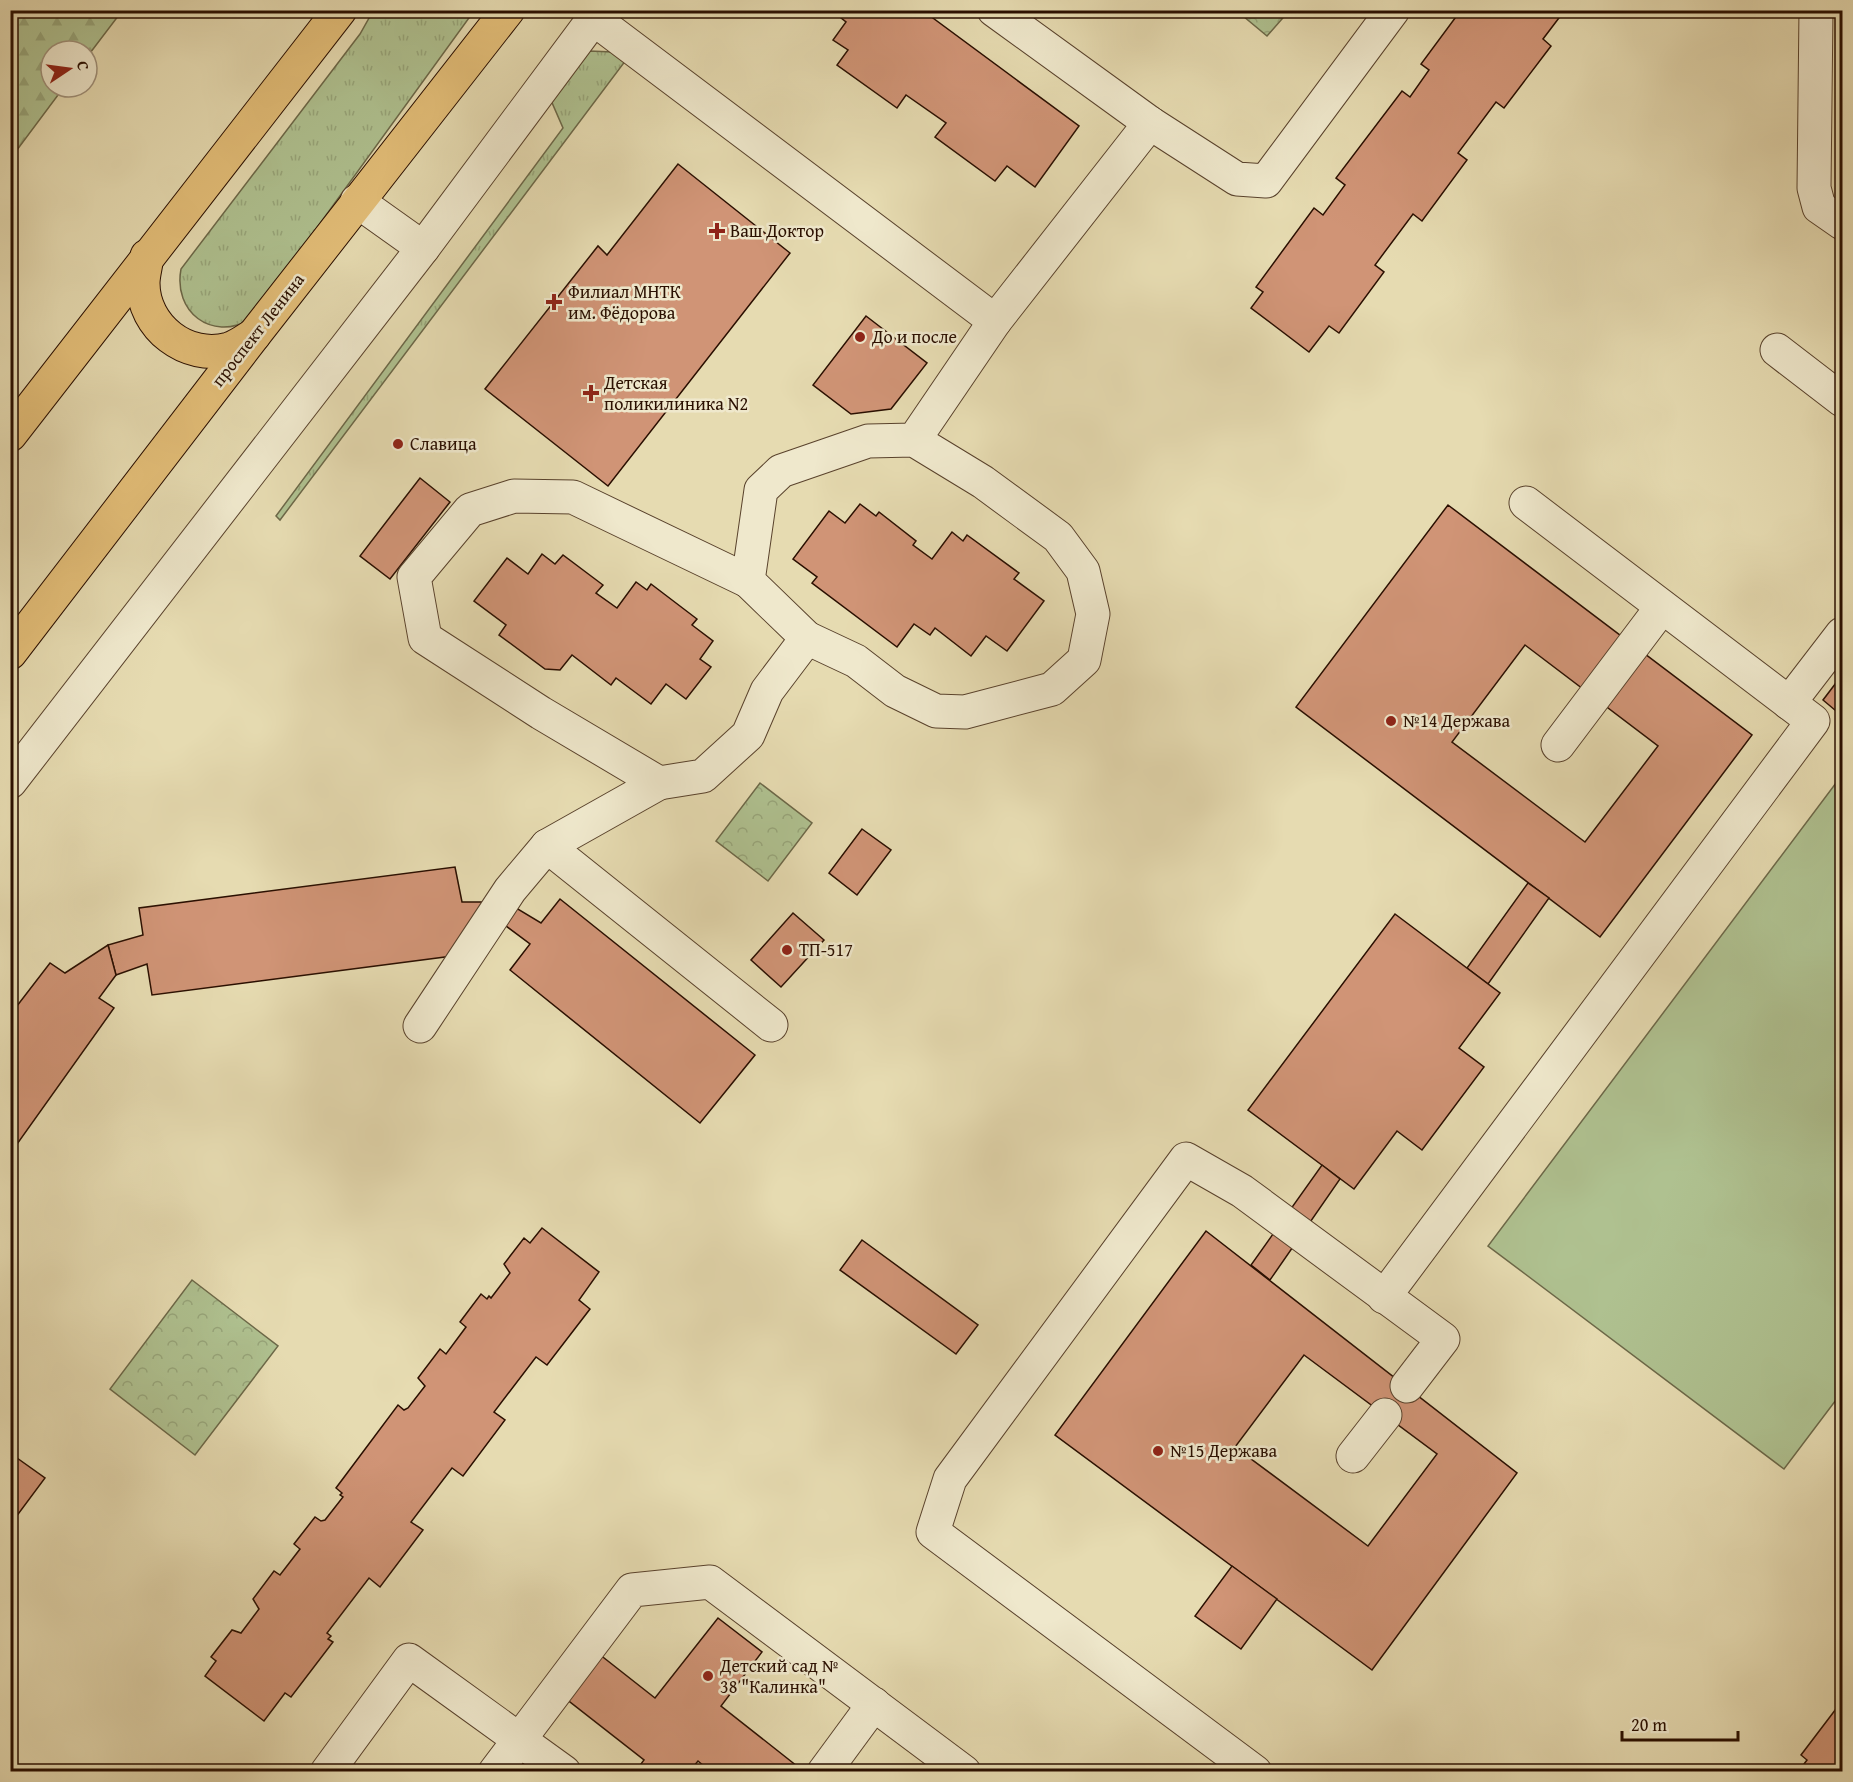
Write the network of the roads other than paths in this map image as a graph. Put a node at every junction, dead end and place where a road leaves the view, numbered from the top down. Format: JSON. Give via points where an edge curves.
{"nodes":[{"id":1,"x":340,"y":10,"type":"edge"},
{"id":2,"x":508,"y":10,"type":"edge"},
{"id":3,"x":994,"y":10,"type":"edge"},
{"id":4,"x":1393,"y":10,"type":"edge"},
{"id":5,"x":1816,"y":10,"type":"edge"},
{"id":6,"x":597,"y":15,"type":"edge"},
{"id":7,"x":1150,"y":123,"type":"junction"},
{"id":8,"x":357,"y":201,"type":"junction"},
{"id":9,"x":1842,"y":223,"type":"edge"},
{"id":10,"x":423,"y":248,"type":"junction"},
{"id":11,"x":147,"y":256,"type":"junction"},
{"id":12,"x":995,"y":321,"type":"junction"},
{"id":13,"x":254,"y":335,"type":"junction"},
{"id":14,"x":1777,"y":350,"type":"dead end"},
{"id":15,"x":1842,"y":400,"type":"edge"},
{"id":16,"x":10,"y":435,"type":"edge"},
{"id":17,"x":914,"y":440,"type":"junction"},
{"id":18,"x":1526,"y":502,"type":"dead end"},
{"id":19,"x":748,"y":581,"type":"junction"},
{"id":20,"x":1662,"y":607,"type":"junction"},
{"id":21,"x":1842,"y":634,"type":"edge"},
{"id":22,"x":807,"y":638,"type":"junction"},
{"id":23,"x":10,"y":653,"type":"edge"},
{"id":24,"x":1789,"y":703,"type":"junction"},
{"id":25,"x":1558,"y":745,"type":"dead end"},
{"id":26,"x":10,"y":782,"type":"edge"},
{"id":27,"x":659,"y":783,"type":"junction"},
{"id":28,"x":548,"y":846,"type":"junction"},
{"id":29,"x":771,"y":1025,"type":"dead end"},
{"id":30,"x":420,"y":1026,"type":"dead end"},
{"id":31,"x":1384,"y":1297,"type":"junction"},
{"id":32,"x":1407,"y":1386,"type":"dead end"},
{"id":33,"x":1385,"y":1415,"type":"dead end"},
{"id":34,"x":1353,"y":1456,"type":"dead end"},
{"id":35,"x":874,"y":1704,"type":"junction"},
{"id":36,"x":519,"y":1740,"type":"junction"},
{"id":37,"x":327,"y":1772,"type":"edge"},
{"id":38,"x":495,"y":1772,"type":"edge"},
{"id":39,"x":564,"y":1772,"type":"edge"},
{"id":40,"x":824,"y":1772,"type":"edge"},
{"id":41,"x":964,"y":1772,"type":"edge"},
{"id":42,"x":1255,"y":1772,"type":"edge"}],
"edges":[{"from":1,"to":11,"type":"main road"},
{"from":2,"to":8,"type":"main road","name":"проспект Ленина"},
{"from":3,"to":7,"type":"lane"},
{"from":4,"to":7,"type":"lane","via":[[1266,181],[1237,179]]},
{"from":5,"to":9,"type":"lane","via":[[1814,188],[1819,207]]},
{"from":6,"to":10,"type":"lane"},
{"from":6,"to":12,"type":"lane"},
{"from":7,"to":12,"type":"lane"},
{"from":8,"to":10,"type":"lane"},
{"from":8,"to":13,"type":"main road","name":"проспект Ленина"},
{"from":10,"to":26,"type":"lane"},
{"from":11,"to":13,"type":"main road","via":[[143,284],[147,307],[158,326],[173,340],[209,352],[231,348]]},
{"from":11,"to":16,"type":"main road"},
{"from":12,"to":17,"type":"lane"},
{"from":13,"to":23,"type":"main road","name":"проспект Ленина"},
{"from":14,"to":15,"type":"lane"},
{"from":17,"to":19,"type":"lane","via":[[868,441],[781,471],[761,490]]},
{"from":17,"to":22,"type":"lane","via":[[983,482],[1058,537],[1083,571],[1093,614],[1084,660],[1052,689],[965,712],[936,711],[896,691],[856,661]]},
{"from":18,"to":20,"type":"lane"},
{"from":19,"to":22,"type":"lane"},
{"from":19,"to":27,"type":"lane","via":[[573,497],[514,496],[470,510],[414,577],[425,638]]},
{"from":20,"to":24,"type":"lane"},
{"from":20,"to":25,"type":"lane"},
{"from":21,"to":24,"type":"lane"},
{"from":22,"to":27,"type":"lane","via":[[767,691],[748,735],[703,776]]},
{"from":24,"to":31,"type":"lane","via":[[1813,722]]},
{"from":27,"to":28,"type":"lane"},
{"from":28,"to":29,"type":"lane"},
{"from":28,"to":30,"type":"lane","via":[[510,890]]},
{"from":31,"to":32,"type":"lane","via":[[1443,1339]]},
{"from":31,"to":42,"type":"lane","via":[[1242,1191],[1186,1159],[950,1479],[933,1532]]},
{"from":33,"to":34,"type":"lane"},
{"from":35,"to":36,"type":"lane","via":[[710,1582],[699,1583],[632,1590]]},
{"from":35,"to":40,"type":"lane"},
{"from":35,"to":41,"type":"lane"},
{"from":36,"to":37,"type":"lane","via":[[409,1660]]},
{"from":36,"to":38,"type":"lane"},
{"from":36,"to":39,"type":"lane"}]}
